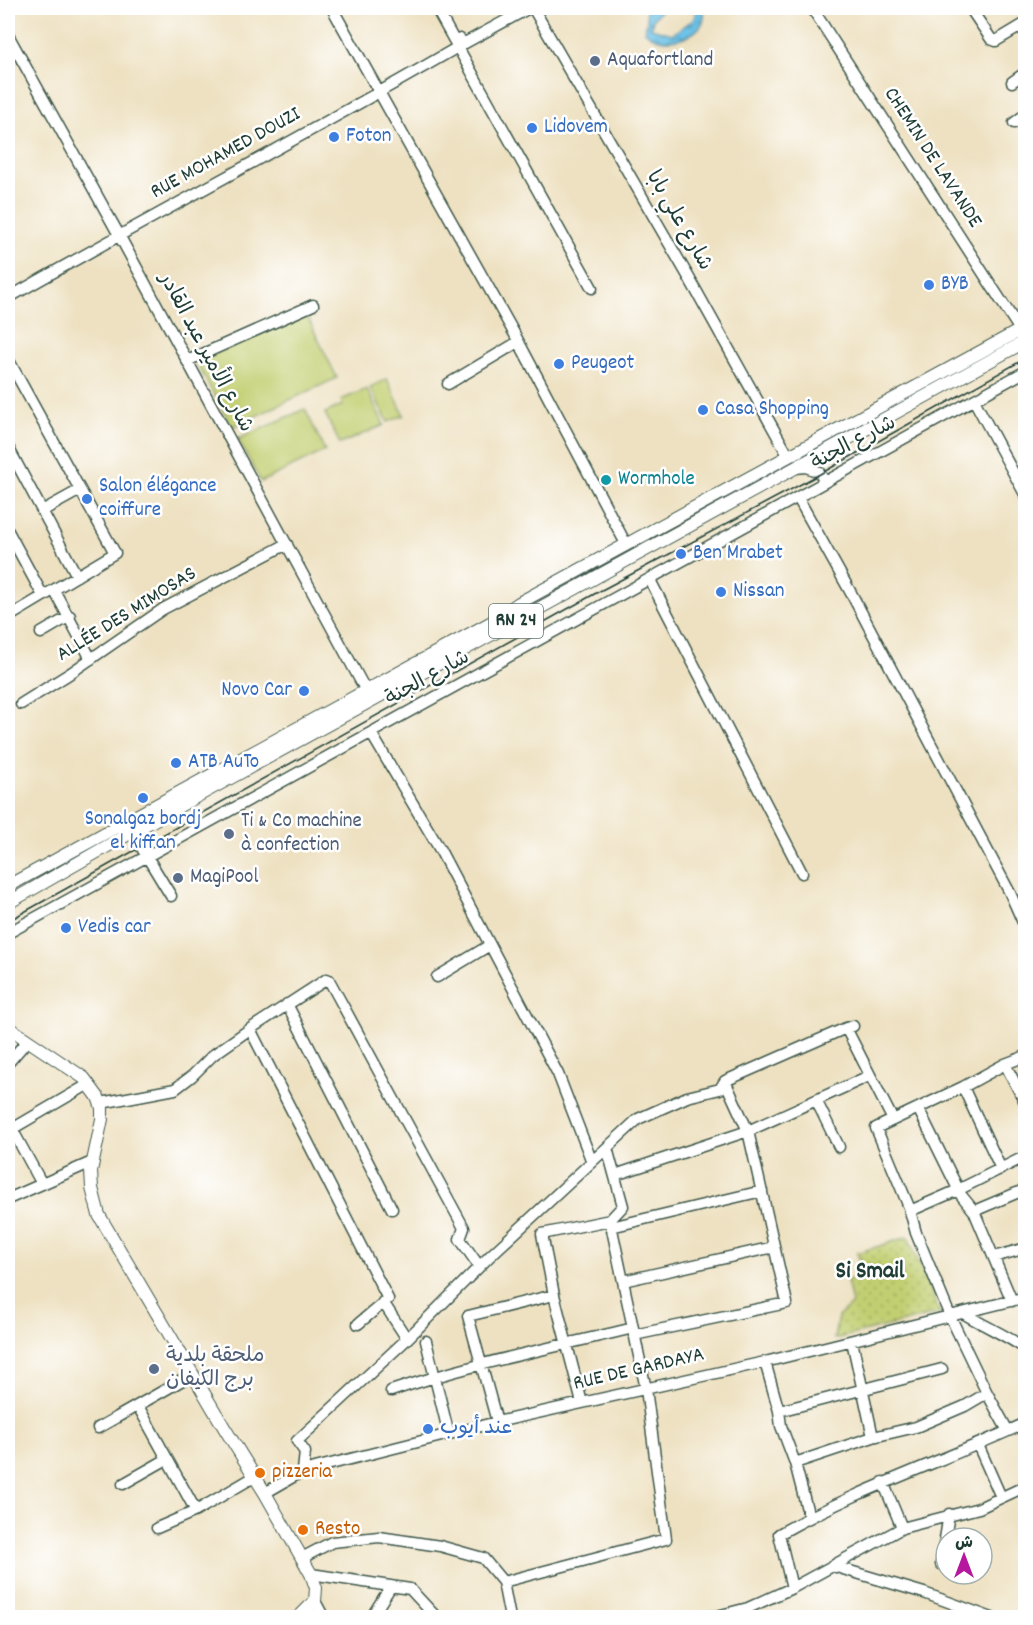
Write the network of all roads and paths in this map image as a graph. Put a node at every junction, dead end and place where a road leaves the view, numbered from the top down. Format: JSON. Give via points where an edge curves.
{"nodes":[{"id":1,"x":332,"y":8,"type":"edge"},
{"id":2,"x":436,"y":8,"type":"edge"},
{"id":3,"x":443,"y":8,"type":"edge"},
{"id":4,"x":531,"y":8,"type":"edge"},
{"id":5,"x":812,"y":8,"type":"edge"},
{"id":6,"x":970,"y":8,"type":"edge"},
{"id":7,"x":1026,"y":23,"type":"edge"},
{"id":8,"x":8,"y":35,"type":"edge"},
{"id":9,"x":460,"y":45,"type":"junction"},
{"id":10,"x":1026,"y":72,"type":"edge"},
{"id":11,"x":1012,"y":82,"type":"dead end"},
{"id":12,"x":379,"y":93,"type":"junction"},
{"id":13,"x":1026,"y":114,"type":"edge"},
{"id":14,"x":1014,"y":123,"type":"dead end"},
{"id":15,"x":118,"y":234,"type":"junction"},
{"id":16,"x":592,"y":288,"type":"dead end"},
{"id":17,"x":8,"y":298,"type":"edge"},
{"id":18,"x":313,"y":305,"type":"dead end"},
{"id":19,"x":1024,"y":333,"type":"edge"},
{"id":20,"x":518,"y":342,"type":"junction"},
{"id":21,"x":8,"y":359,"type":"edge"},
{"id":22,"x":187,"y":361,"type":"junction"},
{"id":23,"x":1026,"y":371,"type":"edge"},
{"id":24,"x":448,"y":384,"type":"dead end"},
{"id":25,"x":974,"y":400,"type":"junction"},
{"id":26,"x":8,"y":447,"type":"edge"},
{"id":27,"x":827,"y":451,"type":"junction"},
{"id":28,"x":788,"y":454,"type":"junction"},
{"id":29,"x":794,"y":468,"type":"junction"},
{"id":30,"x":822,"y":477,"type":"junction"},
{"id":31,"x":80,"y":490,"type":"junction"},
{"id":32,"x":1026,"y":496,"type":"edge"},
{"id":33,"x":798,"y":498,"type":"junction"},
{"id":34,"x":42,"y":511,"type":"junction"},
{"id":35,"x":8,"y":531,"type":"edge"},
{"id":36,"x":286,"y":544,"type":"junction"},
{"id":37,"x":626,"y":544,"type":"junction"},
{"id":38,"x":77,"y":576,"type":"junction"},
{"id":39,"x":650,"y":580,"type":"junction"},
{"id":40,"x":54,"y":590,"type":"junction"},
{"id":41,"x":43,"y":596,"type":"junction"},
{"id":42,"x":8,"y":612,"type":"edge"},
{"id":43,"x":70,"y":616,"type":"junction"},
{"id":44,"x":41,"y":633,"type":"dead end"},
{"id":45,"x":91,"y":659,"type":"junction"},
{"id":46,"x":366,"y":691,"type":"junction"},
{"id":47,"x":21,"y":704,"type":"dead end"},
{"id":48,"x":371,"y":733,"type":"junction"},
{"id":49,"x":132,"y":832,"type":"junction"},
{"id":50,"x":147,"y":856,"type":"junction"},
{"id":51,"x":802,"y":873,"type":"dead end"},
{"id":52,"x":8,"y":886,"type":"edge"},
{"id":53,"x":171,"y":896,"type":"dead end"},
{"id":54,"x":8,"y":903,"type":"edge"},
{"id":55,"x":1026,"y":929,"type":"edge"},
{"id":56,"x":8,"y":933,"type":"edge"},
{"id":57,"x":490,"y":945,"type":"junction"},
{"id":58,"x":437,"y":977,"type":"dead end"},
{"id":59,"x":286,"y":1004,"type":"junction"},
{"id":60,"x":8,"y":1028,"type":"edge"},
{"id":61,"x":250,"y":1029,"type":"junction"},
{"id":62,"x":27,"y":1041,"type":"junction"},
{"id":63,"x":1026,"y":1056,"type":"edge"},
{"id":64,"x":8,"y":1063,"type":"edge"},
{"id":65,"x":1005,"y":1064,"type":"junction"},
{"id":66,"x":869,"y":1076,"type":"junction"},
{"id":67,"x":725,"y":1081,"type":"junction"},
{"id":68,"x":89,"y":1084,"type":"junction"},
{"id":69,"x":963,"y":1087,"type":"junction"},
{"id":70,"x":816,"y":1100,"type":"junction"},
{"id":71,"x":101,"y":1103,"type":"junction"},
{"id":72,"x":1026,"y":1104,"type":"edge"},
{"id":73,"x":918,"y":1108,"type":"junction"},
{"id":74,"x":893,"y":1120,"type":"junction"},
{"id":75,"x":748,"y":1131,"type":"junction"},
{"id":76,"x":839,"y":1147,"type":"dead end"},
{"id":77,"x":607,"y":1148,"type":"junction"},
{"id":78,"x":1026,"y":1156,"type":"edge"},
{"id":79,"x":92,"y":1162,"type":"junction"},
{"id":80,"x":592,"y":1162,"type":"junction"},
{"id":81,"x":1001,"y":1169,"type":"junction"},
{"id":82,"x":615,"y":1175,"type":"junction"},
{"id":83,"x":42,"y":1184,"type":"junction"},
{"id":84,"x":1026,"y":1189,"type":"edge"},
{"id":85,"x":958,"y":1190,"type":"junction"},
{"id":86,"x":762,"y":1191,"type":"junction"},
{"id":87,"x":8,"y":1199,"type":"edge"},
{"id":88,"x":392,"y":1209,"type":"dead end"},
{"id":89,"x":910,"y":1211,"type":"junction"},
{"id":90,"x":974,"y":1211,"type":"junction"},
{"id":91,"x":610,"y":1223,"type":"junction"},
{"id":92,"x":774,"y":1247,"type":"junction"},
{"id":93,"x":1026,"y":1248,"type":"edge"},
{"id":94,"x":994,"y":1257,"type":"junction"},
{"id":95,"x":480,"y":1266,"type":"junction"},
{"id":96,"x":623,"y":1281,"type":"junction"},
{"id":97,"x":554,"y":1295,"type":"junction"},
{"id":98,"x":1026,"y":1297,"type":"edge"},
{"id":99,"x":1012,"y":1301,"type":"junction"},
{"id":100,"x":383,"y":1302,"type":"junction"},
{"id":101,"x":963,"y":1313,"type":"junction"},
{"id":102,"x":950,"y":1316,"type":"junction"},
{"id":103,"x":358,"y":1324,"type":"dead end"},
{"id":104,"x":634,"y":1332,"type":"junction"},
{"id":105,"x":407,"y":1339,"type":"junction"},
{"id":106,"x":426,"y":1341,"type":"dead end"},
{"id":107,"x":852,"y":1341,"type":"junction"},
{"id":108,"x":567,"y":1344,"type":"junction"},
{"id":109,"x":1026,"y":1349,"type":"edge"},
{"id":110,"x":765,"y":1362,"type":"junction"},
{"id":111,"x":482,"y":1364,"type":"junction"},
{"id":112,"x":942,"y":1369,"type":"dead end"},
{"id":113,"x":192,"y":1374,"type":"junction"},
{"id":114,"x":434,"y":1377,"type":"junction"},
{"id":115,"x":863,"y":1388,"type":"junction"},
{"id":116,"x":646,"y":1389,"type":"junction"},
{"id":117,"x":392,"y":1391,"type":"dead end"},
{"id":118,"x":987,"y":1393,"type":"junction"},
{"id":119,"x":582,"y":1403,"type":"junction"},
{"id":120,"x":138,"y":1406,"type":"junction"},
{"id":121,"x":779,"y":1411,"type":"junction"},
{"id":122,"x":497,"y":1422,"type":"junction"},
{"id":123,"x":1026,"y":1423,"type":"edge"},
{"id":124,"x":99,"y":1428,"type":"dead end"},
{"id":125,"x":1008,"y":1431,"type":"junction"},
{"id":126,"x":448,"y":1435,"type":"junction"},
{"id":127,"x":873,"y":1437,"type":"junction"},
{"id":128,"x":978,"y":1445,"type":"junction"},
{"id":129,"x":167,"y":1459,"type":"junction"},
{"id":130,"x":795,"y":1462,"type":"junction"},
{"id":131,"x":303,"y":1471,"type":"junction"},
{"id":132,"x":254,"y":1477,"type":"junction"},
{"id":133,"x":883,"y":1482,"type":"junction"},
{"id":134,"x":123,"y":1484,"type":"dead end"},
{"id":135,"x":1026,"y":1486,"type":"edge"},
{"id":136,"x":265,"y":1493,"type":"junction"},
{"id":137,"x":1001,"y":1497,"type":"junction"},
{"id":138,"x":196,"y":1511,"type":"junction"},
{"id":139,"x":949,"y":1515,"type":"junction"},
{"id":140,"x":809,"y":1517,"type":"junction"},
{"id":141,"x":947,"y":1526,"type":"edge"},
{"id":142,"x":157,"y":1528,"type":"dead end"},
{"id":143,"x":902,"y":1528,"type":"junction"},
{"id":144,"x":302,"y":1558,"type":"junction"},
{"id":145,"x":833,"y":1566,"type":"junction"},
{"id":146,"x":311,"y":1574,"type":"junction"},
{"id":147,"x":503,"y":1582,"type":"junction"},
{"id":148,"x":391,"y":1586,"type":"junction"},
{"id":149,"x":792,"y":1588,"type":"junction"},
{"id":150,"x":315,"y":1601,"type":"junction"},
{"id":151,"x":298,"y":1617,"type":"edge"},
{"id":152,"x":324,"y":1617,"type":"edge"},
{"id":153,"x":371,"y":1617,"type":"edge"},
{"id":154,"x":437,"y":1617,"type":"edge"},
{"id":155,"x":510,"y":1617,"type":"edge"},
{"id":156,"x":681,"y":1617,"type":"edge"},
{"id":157,"x":992,"y":1617,"type":"edge"}],
"edges":[{"from":1,"to":12,"type":"street"},
{"from":2,"to":9,"type":"street"},
{"from":3,"to":9,"type":"street"},
{"from":4,"to":9,"type":"street","name":"RUE MOHAMED DOUZI"},
{"from":4,"to":28,"type":"street","name":"شارع علي بابا"},
{"from":5,"to":19,"type":"street","name":"CHEMIN DE LAVANDE"},
{"from":6,"to":7,"type":"street","via":[[996,41]]},
{"from":8,"to":15,"type":"street","name":"شارع الأمير عبد القادر"},
{"from":9,"to":12,"type":"street","name":"RUE MOHAMED DOUZI"},
{"from":9,"to":16,"type":"street"},
{"from":10,"to":11,"type":"street"},
{"from":12,"to":15,"type":"street","name":"RUE MOHAMED DOUZI"},
{"from":12,"to":20,"type":"street"},
{"from":13,"to":14,"type":"street"},
{"from":15,"to":17,"type":"street","name":"RUE MOHAMED DOUZI"},
{"from":15,"to":22,"type":"street","name":"شارع الأمير عبد القادر"},
{"from":18,"to":22,"type":"street"},
{"from":19,"to":27,"type":"main road","number":"RN 24"},
{"from":19,"to":28,"type":"main road","number":"RN 24"},
{"from":20,"to":24,"type":"street"},
{"from":20,"to":37,"type":"street"},
{"from":21,"to":31,"type":"street"},
{"from":22,"to":36,"type":"street","name":"شارع الأمير عبد القادر"},
{"from":23,"to":25,"type":"street","name":"شارع الجنة"},
{"from":25,"to":30,"type":"street","name":"شارع الجنة"},
{"from":25,"to":32,"type":"street"},
{"from":26,"to":34,"type":"street"},
{"from":27,"to":29,"type":"main road","number":"RN 24"},
{"from":27,"to":30,"type":"street"},
{"from":28,"to":37,"type":"main road","number":"RN 24"},
{"from":29,"to":30,"type":"street","via":[[806,467]]},
{"from":29,"to":49,"type":"main road","number":"RN 24"},
{"from":30,"to":33,"type":"street","name":"شارع الجنة"},
{"from":31,"to":34,"type":"street"},
{"from":31,"to":38,"type":"street","via":[[115,553]]},
{"from":33,"to":39,"type":"street","name":"شارع الجنة"},
{"from":33,"to":55,"type":"street"},
{"from":34,"to":38,"type":"street"},
{"from":35,"to":41,"type":"street"},
{"from":36,"to":45,"type":"street","name":"ALLÉE DES MIMOSAS","via":[[164,609]]},
{"from":36,"to":46,"type":"street","name":"شارع الأمير عبد القادر"},
{"from":37,"to":46,"type":"main road","number":"RN 24"},
{"from":38,"to":40,"type":"street"},
{"from":39,"to":48,"type":"street","name":"شارع الجنة"},
{"from":39,"to":51,"type":"street"},
{"from":40,"to":41,"type":"street"},
{"from":40,"to":43,"type":"street"},
{"from":41,"to":42,"type":"street","via":[[10,616]]},
{"from":43,"to":44,"type":"street"},
{"from":43,"to":45,"type":"street"},
{"from":45,"to":47,"type":"street","name":"ALLÉE DES MIMOSAS"},
{"from":46,"to":52,"type":"main road","number":"RN 24"},
{"from":48,"to":50,"type":"street","name":"شارع الجنة"},
{"from":48,"to":57,"type":"street","via":[[439,848]]},
{"from":49,"to":50,"type":"street"},
{"from":49,"to":54,"type":"main road","number":"RN 24"},
{"from":50,"to":53,"type":"street"},
{"from":50,"to":56,"type":"street","name":"شارع الجنة"},
{"from":57,"to":58,"type":"street"},
{"from":57,"to":80,"type":"street","via":[[558,1074]]},
{"from":59,"to":61,"type":"street"},
{"from":59,"to":88,"type":"street"},
{"from":59,"to":95,"type":"street","via":[[330,980],[464,1228],[460,1239]]},
{"from":60,"to":62,"type":"main road"},
{"from":61,"to":71,"type":"street","via":[[175,1089]]},
{"from":61,"to":100,"type":"street","via":[[388,1299]]},
{"from":62,"to":64,"type":"street"},
{"from":62,"to":68,"type":"main road"},
{"from":63,"to":65,"type":"street"},
{"from":65,"to":69,"type":"street"},
{"from":65,"to":72,"type":"street"},
{"from":66,"to":67,"type":"street","via":[[849,1027]]},
{"from":66,"to":70,"type":"street"},
{"from":66,"to":74,"type":"street"},
{"from":67,"to":75,"type":"street"},
{"from":67,"to":77,"type":"street","via":[[720,1089],[687,1097],[638,1119]]},
{"from":68,"to":71,"type":"main road"},
{"from":68,"to":83,"type":"street","via":[[12,1129]]},
{"from":69,"to":73,"type":"street"},
{"from":69,"to":81,"type":"street"},
{"from":70,"to":75,"type":"street"},
{"from":70,"to":76,"type":"street"},
{"from":71,"to":79,"type":"main road","via":[[102,1119]]},
{"from":73,"to":74,"type":"street"},
{"from":73,"to":85,"type":"street"},
{"from":74,"to":89,"type":"street","via":[[876,1128]]},
{"from":75,"to":82,"type":"street"},
{"from":75,"to":86,"type":"street"},
{"from":77,"to":80,"type":"street"},
{"from":77,"to":82,"type":"street"},
{"from":78,"to":81,"type":"street"},
{"from":79,"to":83,"type":"street"},
{"from":79,"to":113,"type":"main road","via":[[92,1188],[102,1222]]},
{"from":80,"to":95,"type":"street"},
{"from":81,"to":85,"type":"street"},
{"from":82,"to":91,"type":"street","via":[[623,1206]]},
{"from":83,"to":87,"type":"street"},
{"from":84,"to":90,"type":"street"},
{"from":85,"to":89,"type":"street"},
{"from":85,"to":90,"type":"street"},
{"from":86,"to":91,"type":"street"},
{"from":86,"to":92,"type":"street"},
{"from":89,"to":102,"type":"street"},
{"from":90,"to":94,"type":"street"},
{"from":91,"to":96,"type":"street"},
{"from":91,"to":97,"type":"street","via":[[542,1234]]},
{"from":92,"to":96,"type":"street"},
{"from":92,"to":104,"type":"street","via":[[787,1304]]},
{"from":93,"to":94,"type":"street"},
{"from":94,"to":99,"type":"street"},
{"from":95,"to":105,"type":"street"},
{"from":96,"to":104,"type":"street"},
{"from":97,"to":108,"type":"street"},
{"from":97,"to":111,"type":"street","via":[[468,1316]]},
{"from":98,"to":99,"type":"street","name":"RUE DE GARDAYA"},
{"from":99,"to":101,"type":"street","name":"RUE DE GARDAYA"},
{"from":100,"to":103,"type":"street"},
{"from":100,"to":105,"type":"street"},
{"from":101,"to":102,"type":"street","name":"RUE DE GARDAYA"},
{"from":101,"to":109,"type":"street"},
{"from":102,"to":107,"type":"street","name":"RUE DE GARDAYA"},
{"from":102,"to":118,"type":"street"},
{"from":104,"to":108,"type":"street"},
{"from":104,"to":116,"type":"street"},
{"from":105,"to":131,"type":"street","via":[[297,1442],[305,1452]]},
{"from":106,"to":114,"type":"street"},
{"from":107,"to":110,"type":"street","name":"RUE DE GARDAYA"},
{"from":107,"to":115,"type":"street"},
{"from":108,"to":111,"type":"street"},
{"from":108,"to":119,"type":"street"},
{"from":110,"to":116,"type":"street","name":"RUE DE GARDAYA"},
{"from":110,"to":121,"type":"street"},
{"from":111,"to":114,"type":"street"},
{"from":111,"to":122,"type":"street"},
{"from":112,"to":115,"type":"street"},
{"from":113,"to":120,"type":"street"},
{"from":113,"to":132,"type":"main road"},
{"from":114,"to":117,"type":"street"},
{"from":114,"to":126,"type":"street"},
{"from":115,"to":121,"type":"street"},
{"from":115,"to":127,"type":"street"},
{"from":116,"to":119,"type":"street","name":"RUE DE GARDAYA"},
{"from":116,"to":147,"type":"street","via":[[666,1539]]},
{"from":118,"to":125,"type":"street"},
{"from":118,"to":127,"type":"street","via":[[916,1426]]},
{"from":119,"to":122,"type":"street","name":"RUE DE GARDAYA"},
{"from":120,"to":124,"type":"street"},
{"from":120,"to":129,"type":"street"},
{"from":121,"to":130,"type":"street"},
{"from":122,"to":126,"type":"street","name":"RUE DE GARDAYA"},
{"from":123,"to":125,"type":"street"},
{"from":125,"to":128,"type":"street"},
{"from":126,"to":131,"type":"street","name":"RUE DE GARDAYA"},
{"from":127,"to":130,"type":"street"},
{"from":128,"to":133,"type":"street"},
{"from":128,"to":137,"type":"street"},
{"from":129,"to":134,"type":"street"},
{"from":129,"to":138,"type":"street"},
{"from":130,"to":140,"type":"street"},
{"from":131,"to":136,"type":"street","name":"RUE DE GARDAYA"},
{"from":132,"to":136,"type":"main road"},
{"from":132,"to":138,"type":"street"},
{"from":133,"to":140,"type":"street"},
{"from":133,"to":143,"type":"street"},
{"from":135,"to":137,"type":"street"},
{"from":136,"to":144,"type":"main road"},
{"from":137,"to":139,"type":"street","via":[[979,1508]]},
{"from":138,"to":142,"type":"street"},
{"from":139,"to":141,"type":"street"},
{"from":139,"to":143,"type":"street"},
{"from":140,"to":149,"type":"street","via":[[779,1534]]},
{"from":143,"to":145,"type":"street"},
{"from":144,"to":146,"type":"main road"},
{"from":144,"to":147,"type":"street","via":[[332,1542],[379,1537],[440,1546],[483,1558]]},
{"from":145,"to":149,"type":"street"},
{"from":145,"to":157,"type":"street"},
{"from":146,"to":148,"type":"street"},
{"from":146,"to":150,"type":"main road"},
{"from":147,"to":155,"type":"street"},
{"from":148,"to":153,"type":"street"},
{"from":148,"to":154,"type":"street","via":[[410,1589]]},
{"from":149,"to":156,"type":"street","via":[[748,1608],[717,1616]]},
{"from":150,"to":151,"type":"main road"},
{"from":150,"to":152,"type":"street"}]}
